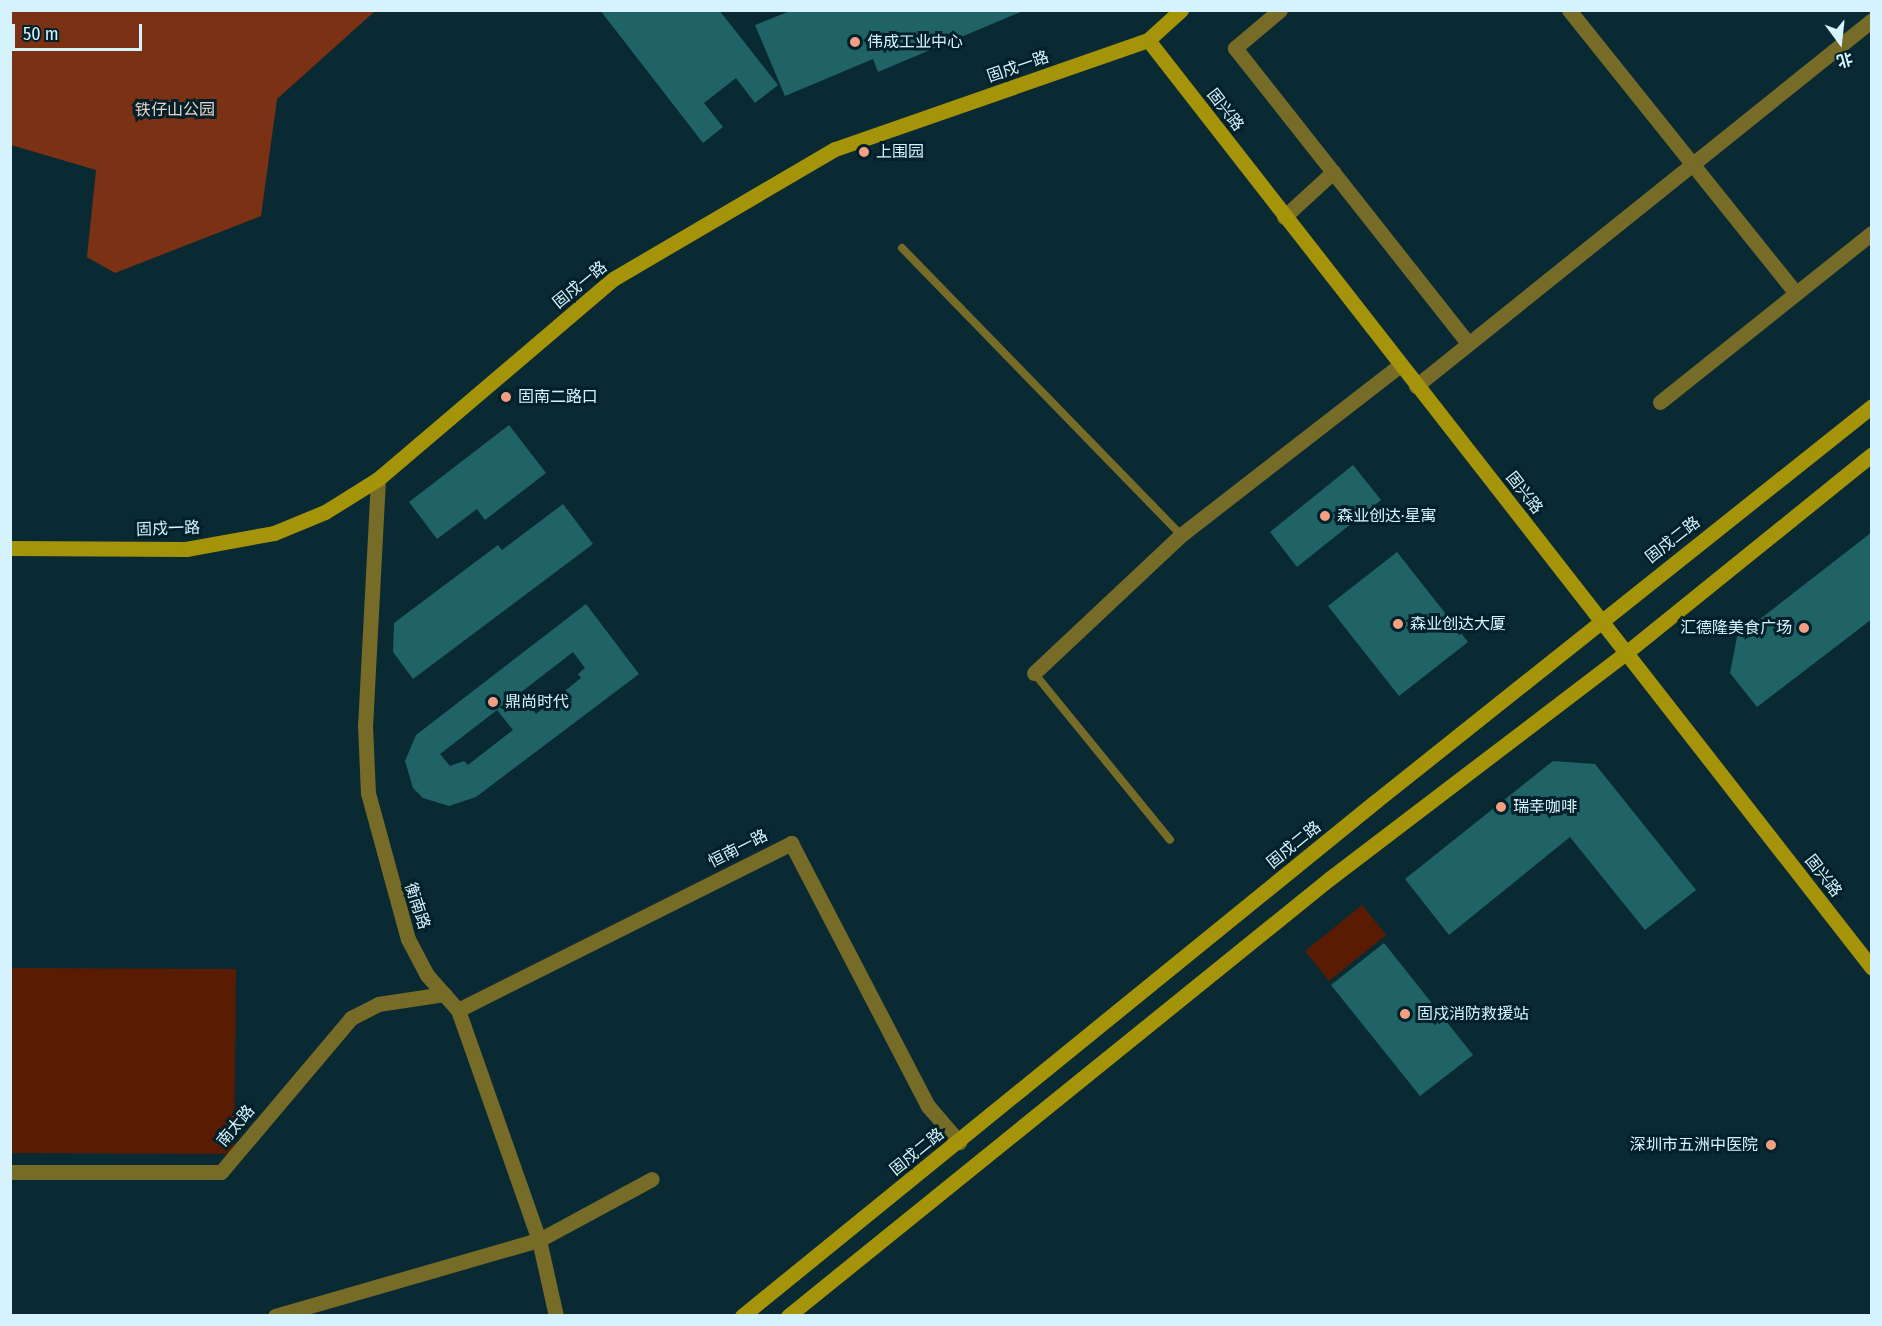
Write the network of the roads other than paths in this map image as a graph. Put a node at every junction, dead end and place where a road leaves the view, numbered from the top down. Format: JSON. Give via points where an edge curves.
{"nodes":[{"id":1,"x":1181,"y":10,"type":"edge"},
{"id":2,"x":1280,"y":10,"type":"edge"},
{"id":3,"x":1569,"y":10,"type":"edge"},
{"id":4,"x":1872,"y":20,"type":"edge"},
{"id":5,"x":1148,"y":40,"type":"junction"},
{"id":6,"x":1692,"y":163,"type":"junction"},
{"id":7,"x":1333,"y":172,"type":"junction"},
{"id":8,"x":1284,"y":217,"type":"junction"},
{"id":9,"x":1872,"y":232,"type":"edge"},
{"id":10,"x":902,"y":248,"type":"dead end"},
{"id":11,"x":1796,"y":293,"type":"junction"},
{"id":12,"x":1467,"y":342,"type":"junction"},
{"id":13,"x":1400,"y":365,"type":"junction"},
{"id":14,"x":1416,"y":386,"type":"junction"},
{"id":15,"x":1660,"y":402,"type":"dead end"},
{"id":16,"x":1872,"y":406,"type":"edge"},
{"id":17,"x":1872,"y":454,"type":"edge"},
{"id":18,"x":378,"y":479,"type":"junction"},
{"id":19,"x":1181,"y":535,"type":"junction"},
{"id":20,"x":10,"y":548,"type":"edge"},
{"id":21,"x":1601,"y":620,"type":"junction"},
{"id":22,"x":1627,"y":652,"type":"junction"},
{"id":23,"x":1034,"y":673,"type":"joint"},
{"id":24,"x":1170,"y":840,"type":"dead end"},
{"id":25,"x":1872,"y":968,"type":"edge"},
{"id":26,"x":444,"y":994,"type":"junction"},
{"id":27,"x":458,"y":1010,"type":"junction"},
{"id":28,"x":959,"y":1142,"type":"junction"},
{"id":29,"x":10,"y":1172,"type":"edge"},
{"id":30,"x":652,"y":1179,"type":"dead end"},
{"id":31,"x":539,"y":1240,"type":"junction"},
{"id":32,"x":274,"y":1316,"type":"edge"},
{"id":33,"x":556,"y":1316,"type":"edge"},
{"id":34,"x":742,"y":1316,"type":"edge"},
{"id":35,"x":788,"y":1316,"type":"edge"}],
"edges":[{"from":1,"to":5,"type":"street","name":"固戍一路"},
{"from":2,"to":7,"type":"street","via":[[1235,48]]},
{"from":3,"to":6,"type":"street"},
{"from":4,"to":6,"type":"street"},
{"from":5,"to":8,"type":"street","name":"固兴路"},
{"from":5,"to":18,"type":"street","name":"固戍一路","via":[[835,149],[613,279]]},
{"from":6,"to":11,"type":"street"},
{"from":6,"to":12,"type":"street"},
{"from":7,"to":8,"type":"street"},
{"from":7,"to":12,"type":"street"},
{"from":8,"to":13,"type":"street","name":"固兴路"},
{"from":9,"to":11,"type":"street"},
{"from":10,"to":19,"type":"lane"},
{"from":11,"to":15,"type":"street"},
{"from":12,"to":14,"type":"street"},
{"from":13,"to":14,"type":"street","name":"固兴路"},
{"from":13,"to":19,"type":"street"},
{"from":14,"to":21,"type":"street","name":"固兴路"},
{"from":16,"to":21,"type":"street","name":"固戍二路"},
{"from":17,"to":22,"type":"street"},
{"from":18,"to":20,"type":"street","name":"固戍一路","via":[[325,512],[274,533],[224,543],[186,549]]},
{"from":18,"to":26,"type":"street","name":"衡南路","via":[[365,724],[368,793],[408,939],[427,975]]},
{"from":19,"to":23,"type":"street"},
{"from":21,"to":22,"type":"street","name":"固兴路"},
{"from":21,"to":28,"type":"street","name":"固戍二路"},
{"from":22,"to":25,"type":"street","name":"固兴路"},
{"from":22,"to":35,"type":"street","via":[[1329,879]]},
{"from":23,"to":24,"type":"lane"},
{"from":26,"to":27,"type":"street","name":"衡南路"},
{"from":26,"to":29,"type":"street","name":"南太路","via":[[378,1004],[351,1018],[221,1172]]},
{"from":27,"to":28,"type":"street","name":"恒南一路","via":[[791,843],[928,1106]]},
{"from":27,"to":31,"type":"street","name":"衡南路"},
{"from":28,"to":34,"type":"street","name":"固戍二路"},
{"from":30,"to":31,"type":"street"},
{"from":31,"to":32,"type":"street"},
{"from":31,"to":33,"type":"street","name":"衡南路"}]}
